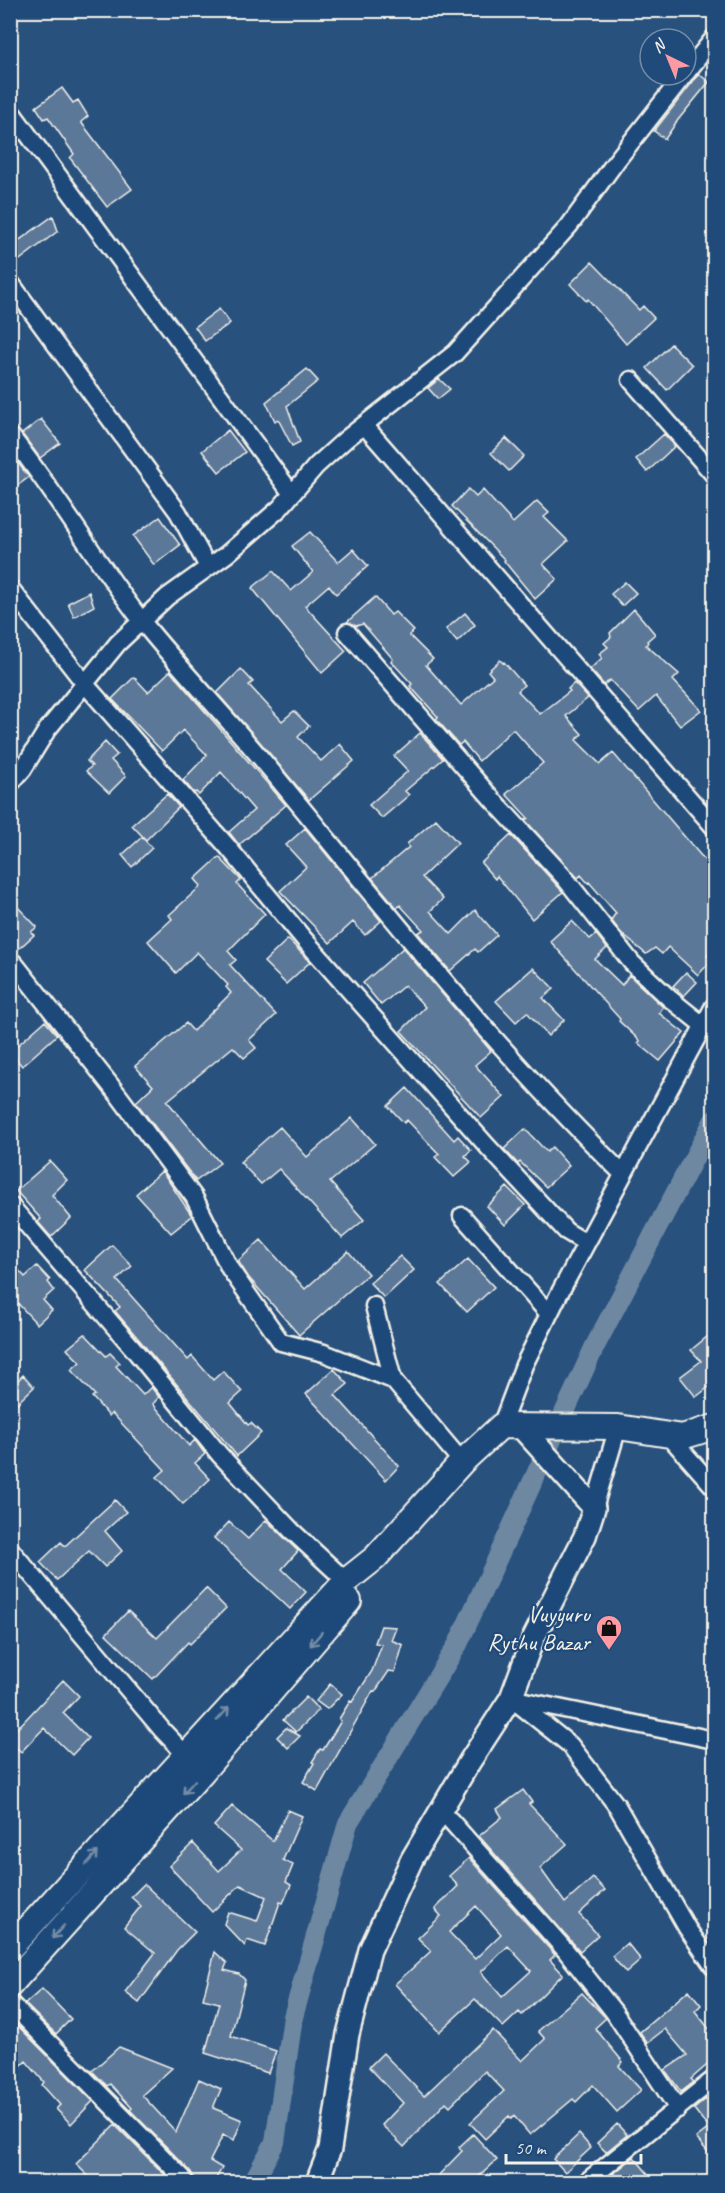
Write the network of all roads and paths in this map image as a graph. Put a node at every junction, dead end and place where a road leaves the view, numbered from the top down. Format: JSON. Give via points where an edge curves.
{"nodes":[{"id":1,"x":714,"y":38,"type":"edge"},
{"id":2,"x":698,"y":58,"type":"edge"},
{"id":3,"x":675,"y":87,"type":"edge"},
{"id":4,"x":13,"y":114,"type":"dead end"},
{"id":5,"x":10,"y":282,"type":"edge"},
{"id":6,"x":631,"y":380,"type":"dead end"},
{"id":7,"x":364,"y":425,"type":"junction"},
{"id":8,"x":10,"y":435,"type":"edge"},
{"id":9,"x":714,"y":475,"type":"edge"},
{"id":10,"x":292,"y":494,"type":"junction"},
{"id":11,"x":208,"y":567,"type":"junction"},
{"id":12,"x":10,"y":588,"type":"edge"},
{"id":13,"x":142,"y":620,"type":"junction"},
{"id":14,"x":347,"y":632,"type":"dead end"},
{"id":15,"x":86,"y":684,"type":"junction"},
{"id":16,"x":10,"y":784,"type":"edge"},
{"id":17,"x":714,"y":827,"type":"edge"},
{"id":18,"x":14,"y":963,"type":"dead end"},
{"id":19,"x":714,"y":1006,"type":"edge"},
{"id":20,"x":704,"y":1026,"type":"junction"},
{"id":21,"x":623,"y":1174,"type":"junction"},
{"id":22,"x":10,"y":1205,"type":"edge"},
{"id":23,"x":462,"y":1216,"type":"dead end"},
{"id":24,"x":586,"y":1243,"type":"junction"},
{"id":25,"x":374,"y":1306,"type":"dead end"},
{"id":26,"x":549,"y":1314,"type":"junction"},
{"id":27,"x":393,"y":1380,"type":"junction"},
{"id":28,"x":511,"y":1426,"type":"junction"},
{"id":29,"x":618,"y":1427,"type":"junction"},
{"id":30,"x":714,"y":1427,"type":"edge"},
{"id":31,"x":669,"y":1436,"type":"junction"},
{"id":32,"x":462,"y":1462,"type":"junction"},
{"id":33,"x":714,"y":1487,"type":"edge"},
{"id":34,"x":594,"y":1508,"type":"junction"},
{"id":35,"x":10,"y":1549,"type":"edge"},
{"id":36,"x":375,"y":1558,"type":"junction"},
{"id":37,"x":346,"y":1581,"type":"junction"},
{"id":38,"x":511,"y":1698,"type":"junction"},
{"id":39,"x":714,"y":1740,"type":"edge"},
{"id":40,"x":186,"y":1755,"type":"junction"},
{"id":41,"x":450,"y":1820,"type":"dead end"},
{"id":42,"x":10,"y":1948,"type":"edge"},
{"id":43,"x":714,"y":1967,"type":"edge"},
{"id":44,"x":10,"y":1985,"type":"edge"},
{"id":45,"x":10,"y":2003,"type":"edge"},
{"id":46,"x":714,"y":2079,"type":"edge"},
{"id":47,"x":678,"y":2109,"type":"junction"},
{"id":48,"x":179,"y":2182,"type":"edge"},
{"id":49,"x":317,"y":2182,"type":"edge"},
{"id":50,"x":586,"y":2182,"type":"edge"}],
"edges":[{"from":1,"to":2,"type":"street"},
{"from":3,"to":7,"type":"street","via":[[569,226],[490,317],[455,353]]},
{"from":4,"to":10,"type":"street"},
{"from":5,"to":11,"type":"street","via":[[178,512]]},
{"from":6,"to":9,"type":"street"},
{"from":7,"to":10,"type":"street","via":[[316,466]]},
{"from":7,"to":17,"type":"street"},
{"from":8,"to":13,"type":"street"},
{"from":10,"to":11,"type":"street"},
{"from":11,"to":13,"type":"street"},
{"from":12,"to":15,"type":"street"},
{"from":13,"to":15,"type":"street"},
{"from":13,"to":21,"type":"street","via":[[514,1061]]},
{"from":14,"to":20,"type":"street","via":[[564,878],[632,963]]},
{"from":15,"to":16,"type":"street","via":[[47,730]]},
{"from":15,"to":24,"type":"street","via":[[488,1148],[566,1231]]},
{"from":18,"to":27,"type":"street","via":[[194,1197],[230,1269],[281,1342],[324,1353]]},
{"from":19,"to":20,"type":"street"},
{"from":20,"to":21,"type":"street"},
{"from":21,"to":24,"type":"street"},
{"from":22,"to":37,"type":"street","via":[[220,1455]]},
{"from":23,"to":26,"type":"street"},
{"from":24,"to":26,"type":"street"},
{"from":25,"to":27,"type":"street"},
{"from":26,"to":28,"type":"street","via":[[524,1365]]},
{"from":27,"to":32,"type":"street"},
{"from":28,"to":29,"type":"main road"},
{"from":28,"to":32,"type":"main road"},
{"from":28,"to":34,"type":"street"},
{"from":29,"to":31,"type":"main road"},
{"from":29,"to":34,"type":"street"},
{"from":30,"to":31,"type":"main road","via":[[682,1437]]},
{"from":31,"to":33,"type":"street"},
{"from":32,"to":36,"type":"main road"},
{"from":34,"to":38,"type":"street","via":[[585,1536],[533,1639]]},
{"from":35,"to":40,"type":"street"},
{"from":36,"to":37,"type":"main road"},
{"from":36,"to":44,"type":"main road","one_way":true,"via":[[348,1602],[203,1771]]},
{"from":40,"to":37,"type":"main road","one_way":true},
{"from":38,"to":39,"type":"street"},
{"from":38,"to":43,"type":"street","via":[[570,1745],[610,1797]]},
{"from":38,"to":49,"type":"street","via":[[412,1859],[370,1950],[348,2034],[330,2149]]},
{"from":42,"to":40,"type":"main road","one_way":true},
{"from":41,"to":47,"type":"street","via":[[601,1995]]},
{"from":45,"to":48,"type":"street","via":[[183,2178]]},
{"from":46,"to":47,"type":"street"},
{"from":47,"to":50,"type":"street"}]}
